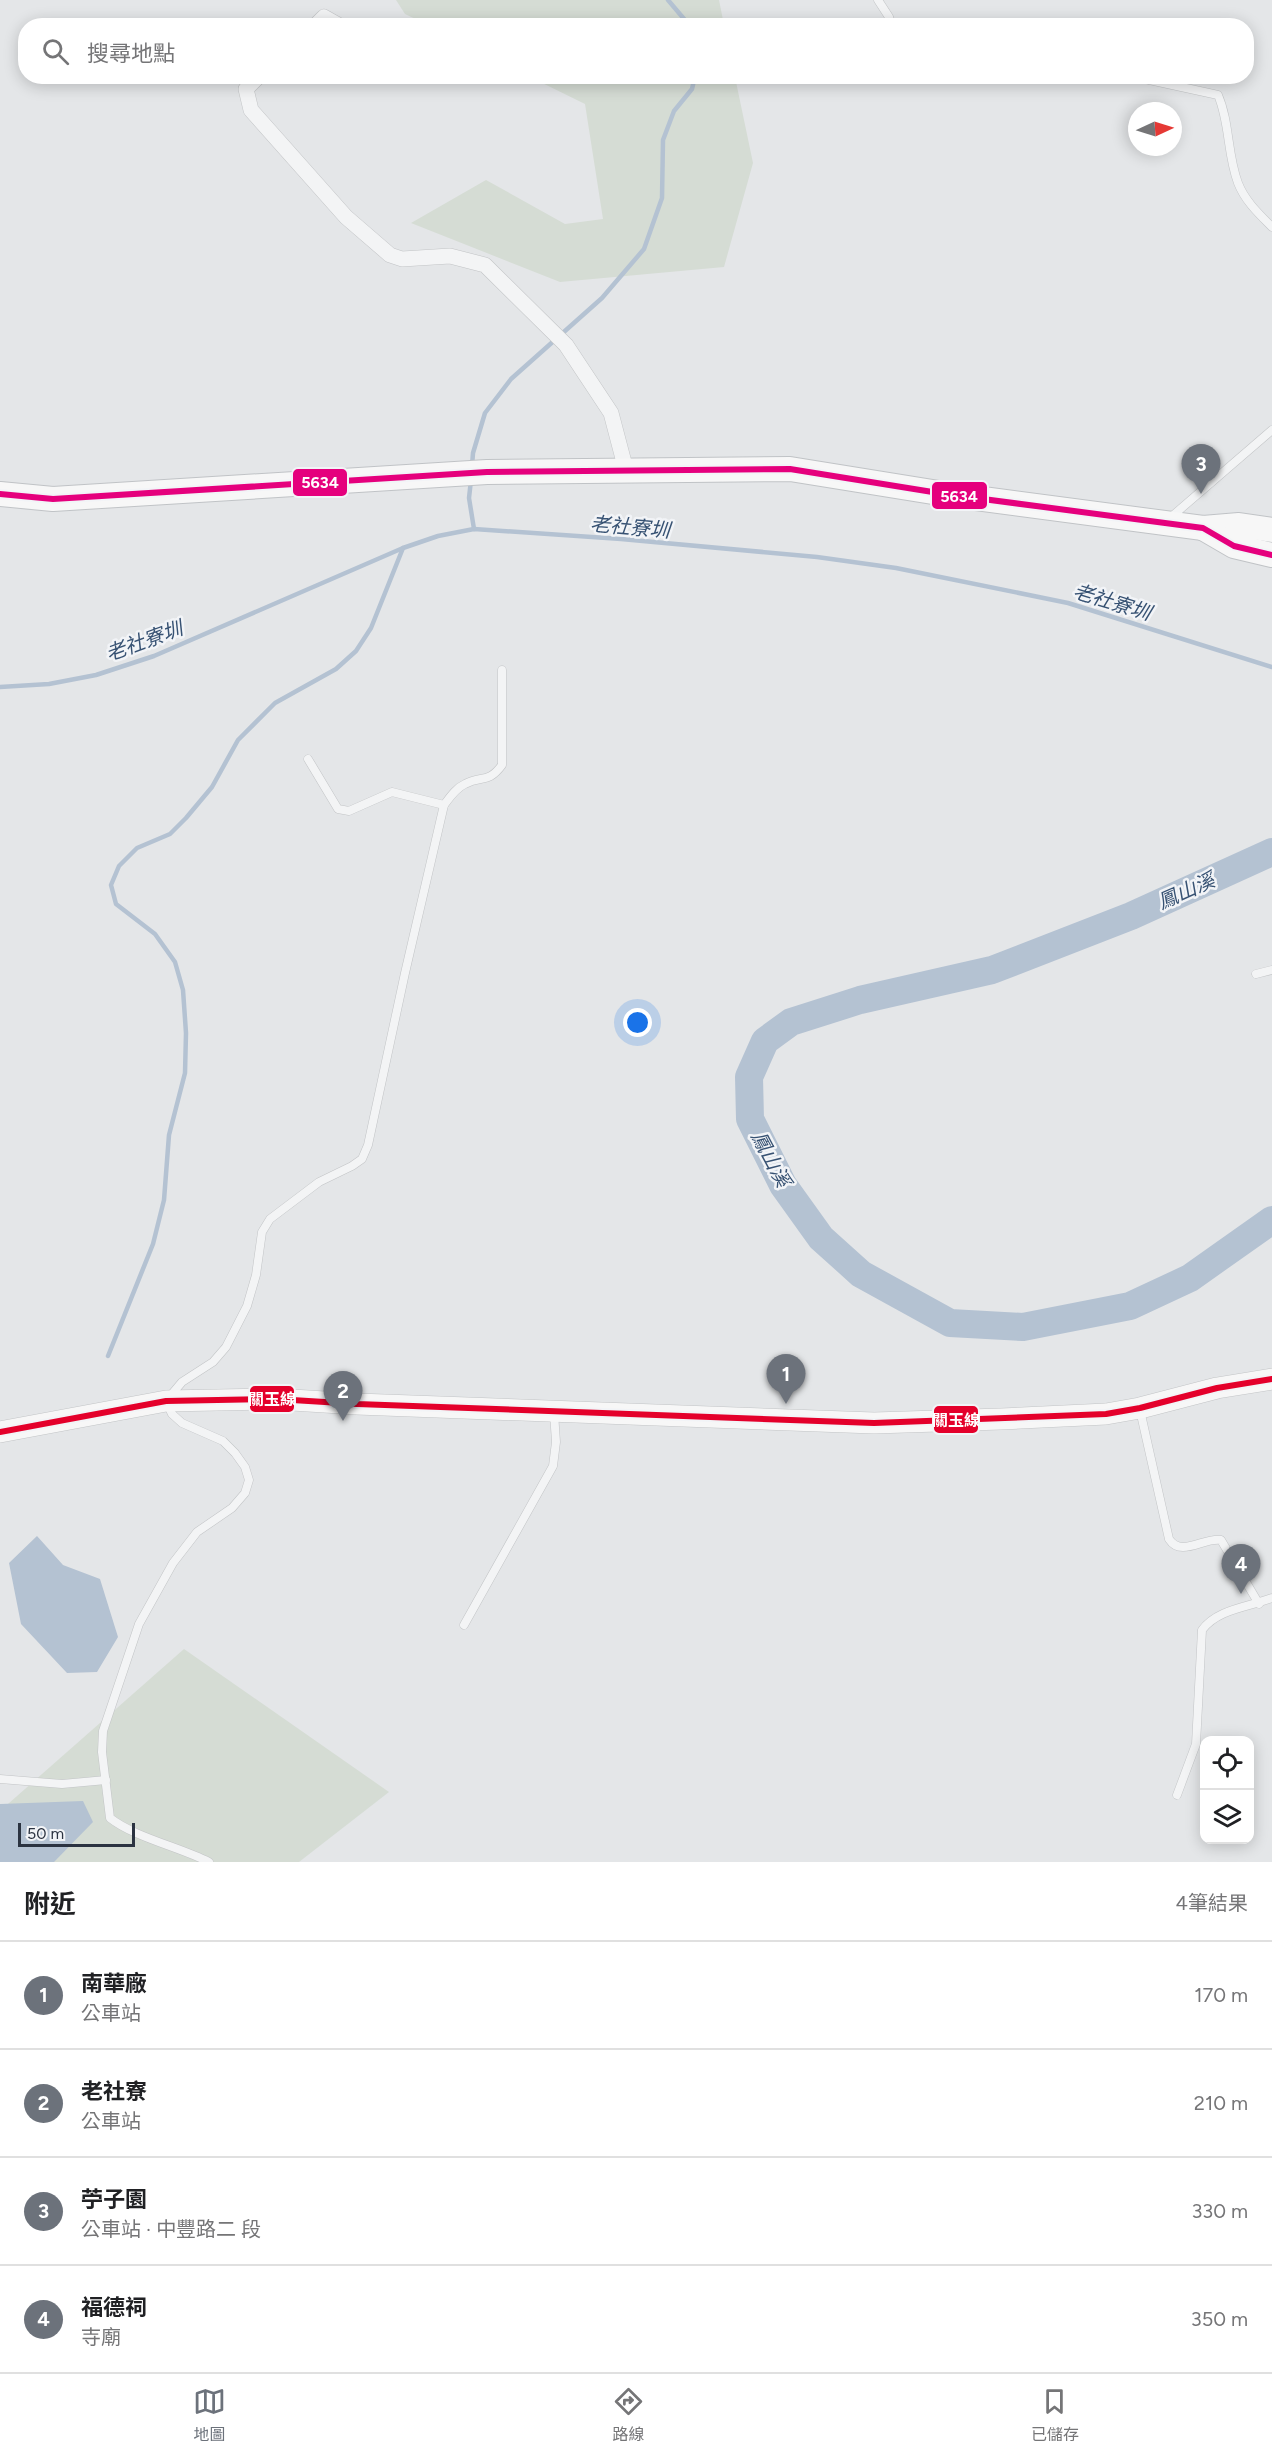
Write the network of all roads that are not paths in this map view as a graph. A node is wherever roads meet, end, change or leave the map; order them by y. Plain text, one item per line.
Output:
1 (878, 0) edge
2 (890, 18) edge
3 (251, 84) edge
4 (1168, 84) edge
5 (1272, 227) edge
6 (1272, 430) edge
7 (626, 470) junction
8 (0, 494) edge
9 (1165, 523) junction
10 (1203, 528) junction
11 (1272, 530) edge
12 (1272, 555) edge
13 (502, 670) dead end
14 (308, 759) dead end
15 (444, 805) junction
16 (1272, 970) edge
17 (1256, 974) dead end
18 (1272, 1379) edge
19 (166, 1401) junction
20 (1140, 1408) junction
21 (554, 1411) junction
22 (2, 1429) edge
23 (1272, 1598) edge
24 (1259, 1604) junction
25 (464, 1625) dead end
26 (0, 1779) edge
27 (106, 1780) junction
28 (1177, 1795) dead end
29 (209, 1862) edge

1 - 2 lane
3 - 7 street
4 - 5 lane
6 - 9 lane
7 - 8 main road
7 - 9 main road
9 - 10 main road
10 - 11 main road
10 - 12 main road
13 - 15 lane
14 - 15 lane
15 - 19 lane
16 - 17 lane
18 - 20 street
19 - 21 street
19 - 22 street
19 - 27 lane
20 - 21 street
20 - 24 lane
21 - 25 lane
23 - 24 lane
24 - 28 lane
26 - 27 lane
27 - 29 lane

